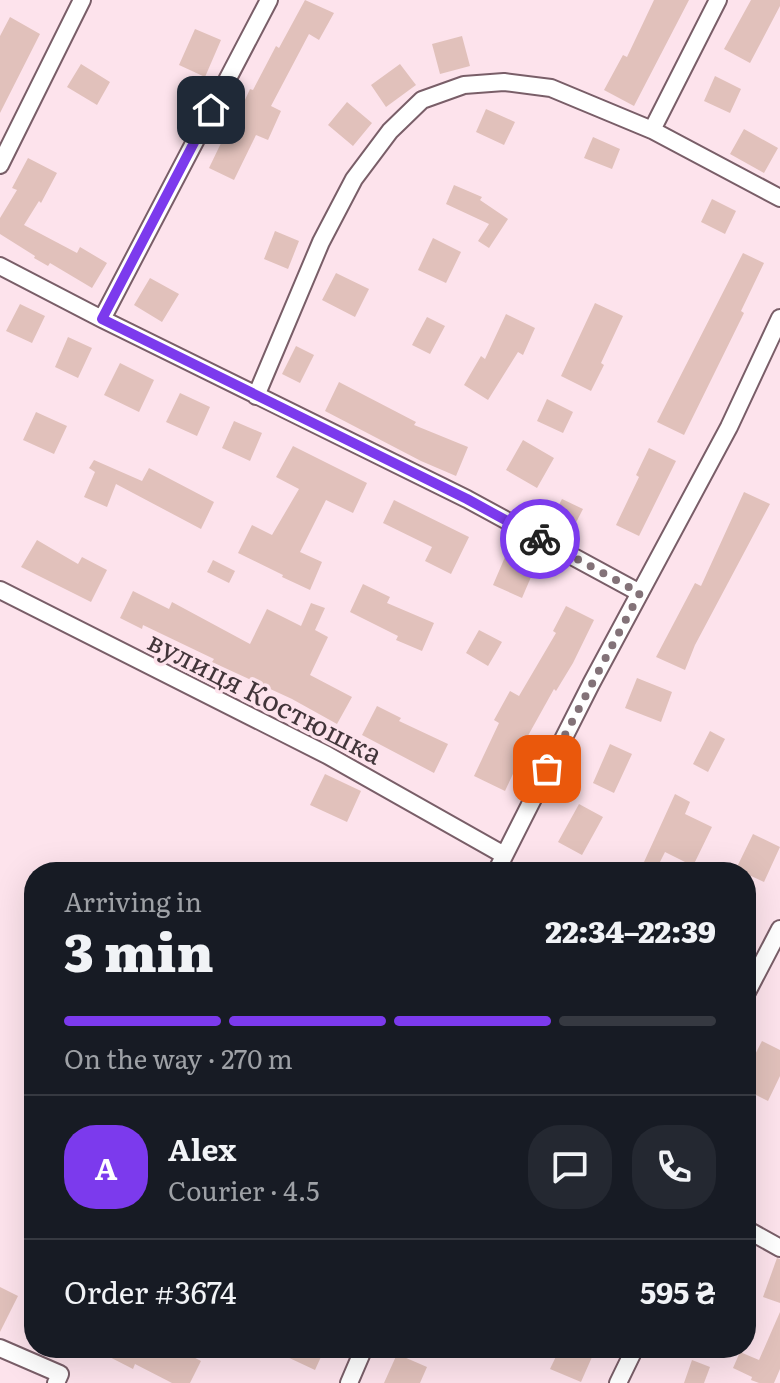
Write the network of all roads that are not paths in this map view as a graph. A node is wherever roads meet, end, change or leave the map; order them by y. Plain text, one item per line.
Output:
1 (82, 0) edge
2 (269, 0) edge
3 (718, 0) edge
4 (652, 130) junction
5 (0, 165) edge
6 (780, 198) edge
7 (0, 266) edge
8 (780, 318) edge
9 (102, 319) junction
10 (256, 396) junction
11 (0, 590) edge
12 (640, 593) junction
13 (504, 855) junction
14 (501, 862) edge
15 (780, 929) edge
16 (756, 975) edge
17 (756, 1235) edge
18 (780, 1248) edge
19 (0, 1348) edge
20 (360, 1358) edge
21 (630, 1358) edge
22 (56, 1383) edge
23 (349, 1383) edge
24 (618, 1383) edge

1 - 5 street
2 - 9 street
3 - 4 street
4 - 6 street
4 - 10 street
7 - 9 street
8 - 12 street
9 - 10 street
10 - 12 street
11 - 13 street, вулиця Костюшка
12 - 13 street
13 - 14 street
15 - 16 street
17 - 18 street
19 - 22 street
20 - 23 street
21 - 24 street

